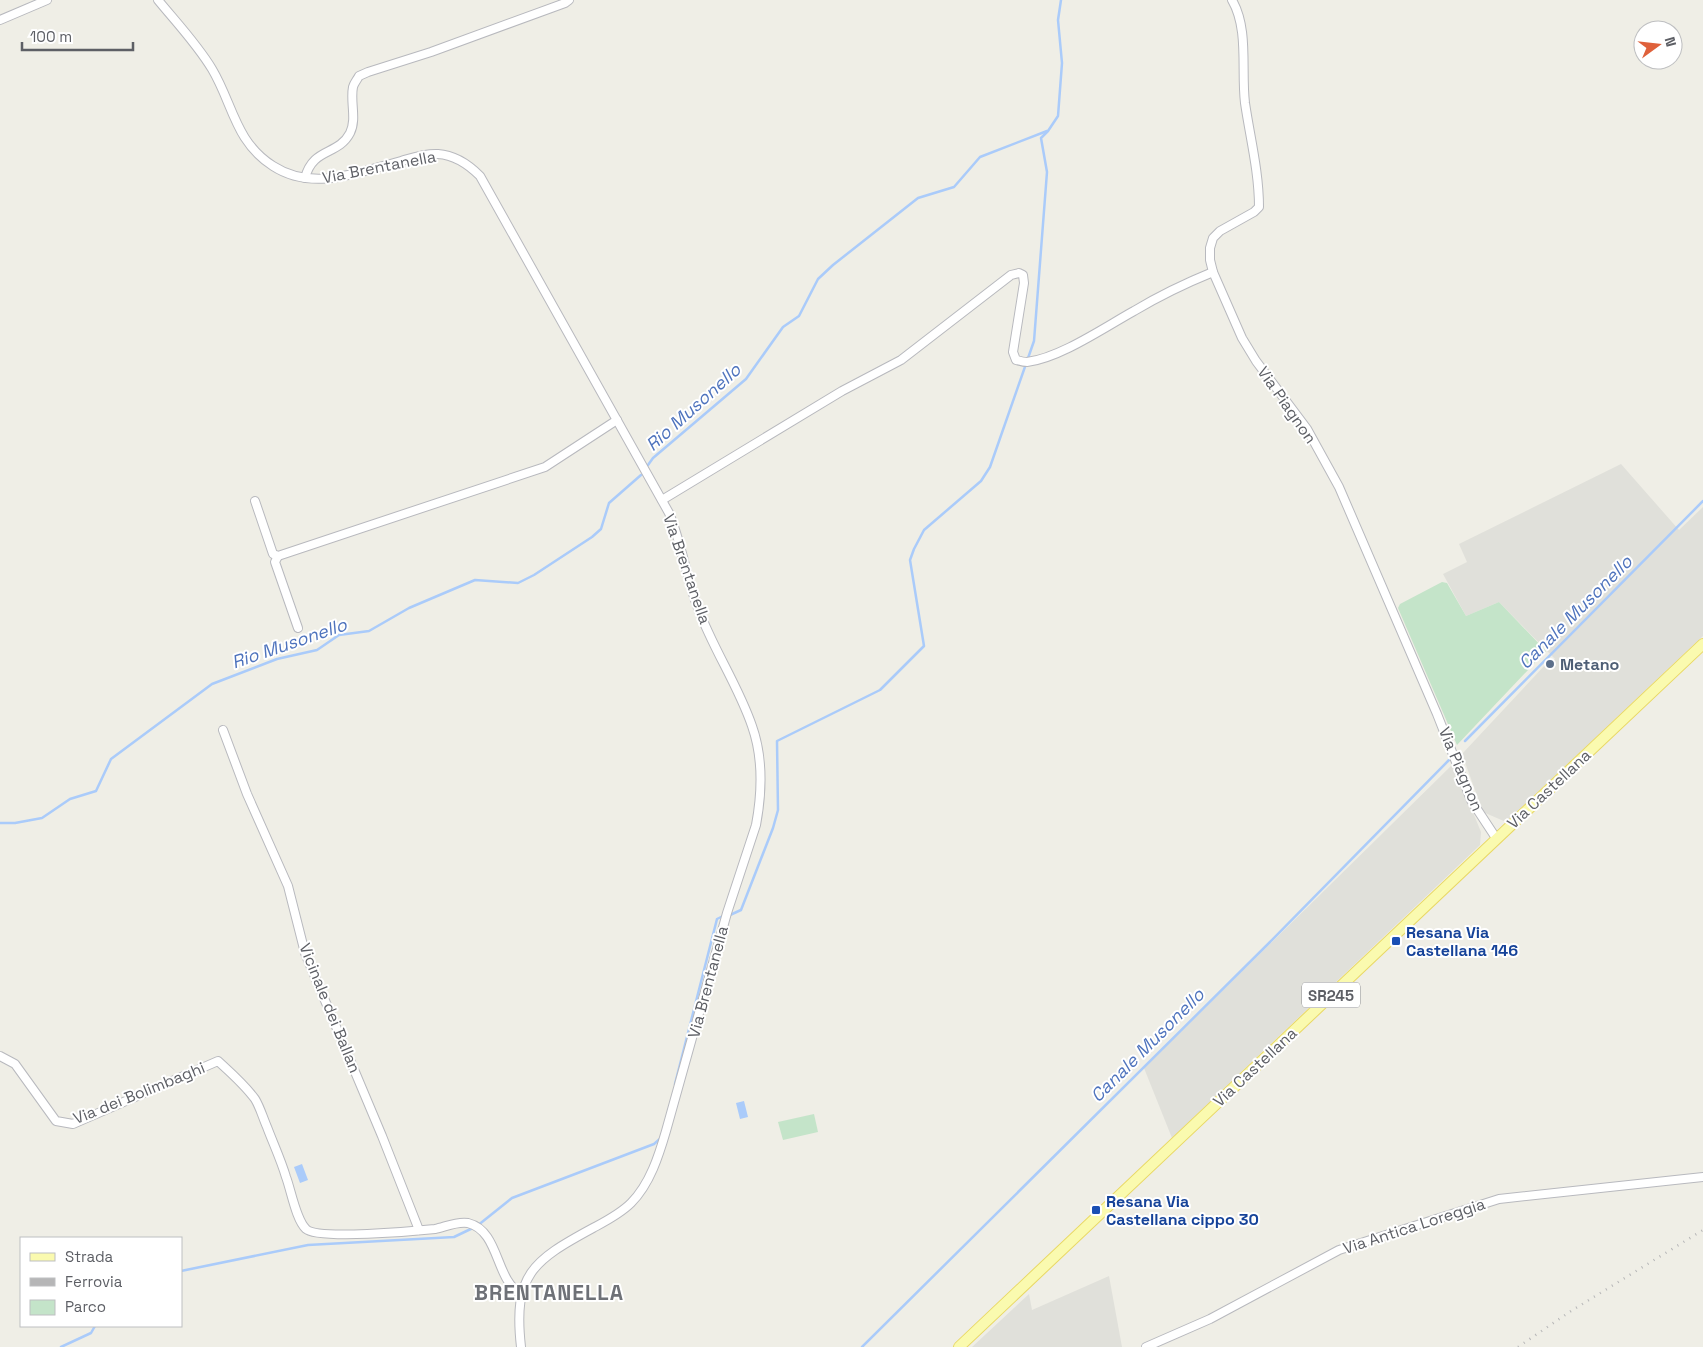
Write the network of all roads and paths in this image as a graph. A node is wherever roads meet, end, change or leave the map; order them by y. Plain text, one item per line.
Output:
1 (47, 0) edge
2 (158, 0) edge
3 (569, 0) edge
4 (1232, 0) edge
5 (0, 20) edge
6 (305, 178) junction
7 (1213, 272) junction
8 (617, 420) junction
9 (662, 500) junction
10 (255, 501) dead end
11 (278, 556) junction
12 (298, 628) dead end
13 (1703, 644) edge
14 (223, 730) dead end
15 (1496, 838) junction
16 (0, 1056) edge
17 (1703, 1177) edge
18 (419, 1230) junction
19 (521, 1294) junction
20 (522, 1347) edge
21 (959, 1347) edge
22 (1146, 1347) edge

1 - 5 street
2 - 6 street, Via Brentanella
3 - 6 street
4 - 7 street, Via Piagnon
6 - 8 street, Via Brentanella
7 - 9 street
7 - 15 street, Via Piagnon
8 - 9 street, Via Brentanella
8 - 11 street
9 - 19 street, Via Brentanella
10 - 11 street
11 - 12 street
13 - 15 main road, Via Castellana / SR245
14 - 18 street, Vicinale dei Ballan
15 - 21 main road, Via Castellana / SR245
16 - 18 street, Via dei Bolimbaghi
17 - 22 street, Via Antica Loreggia
18 - 19 street
19 - 20 street, Via Brentanella

